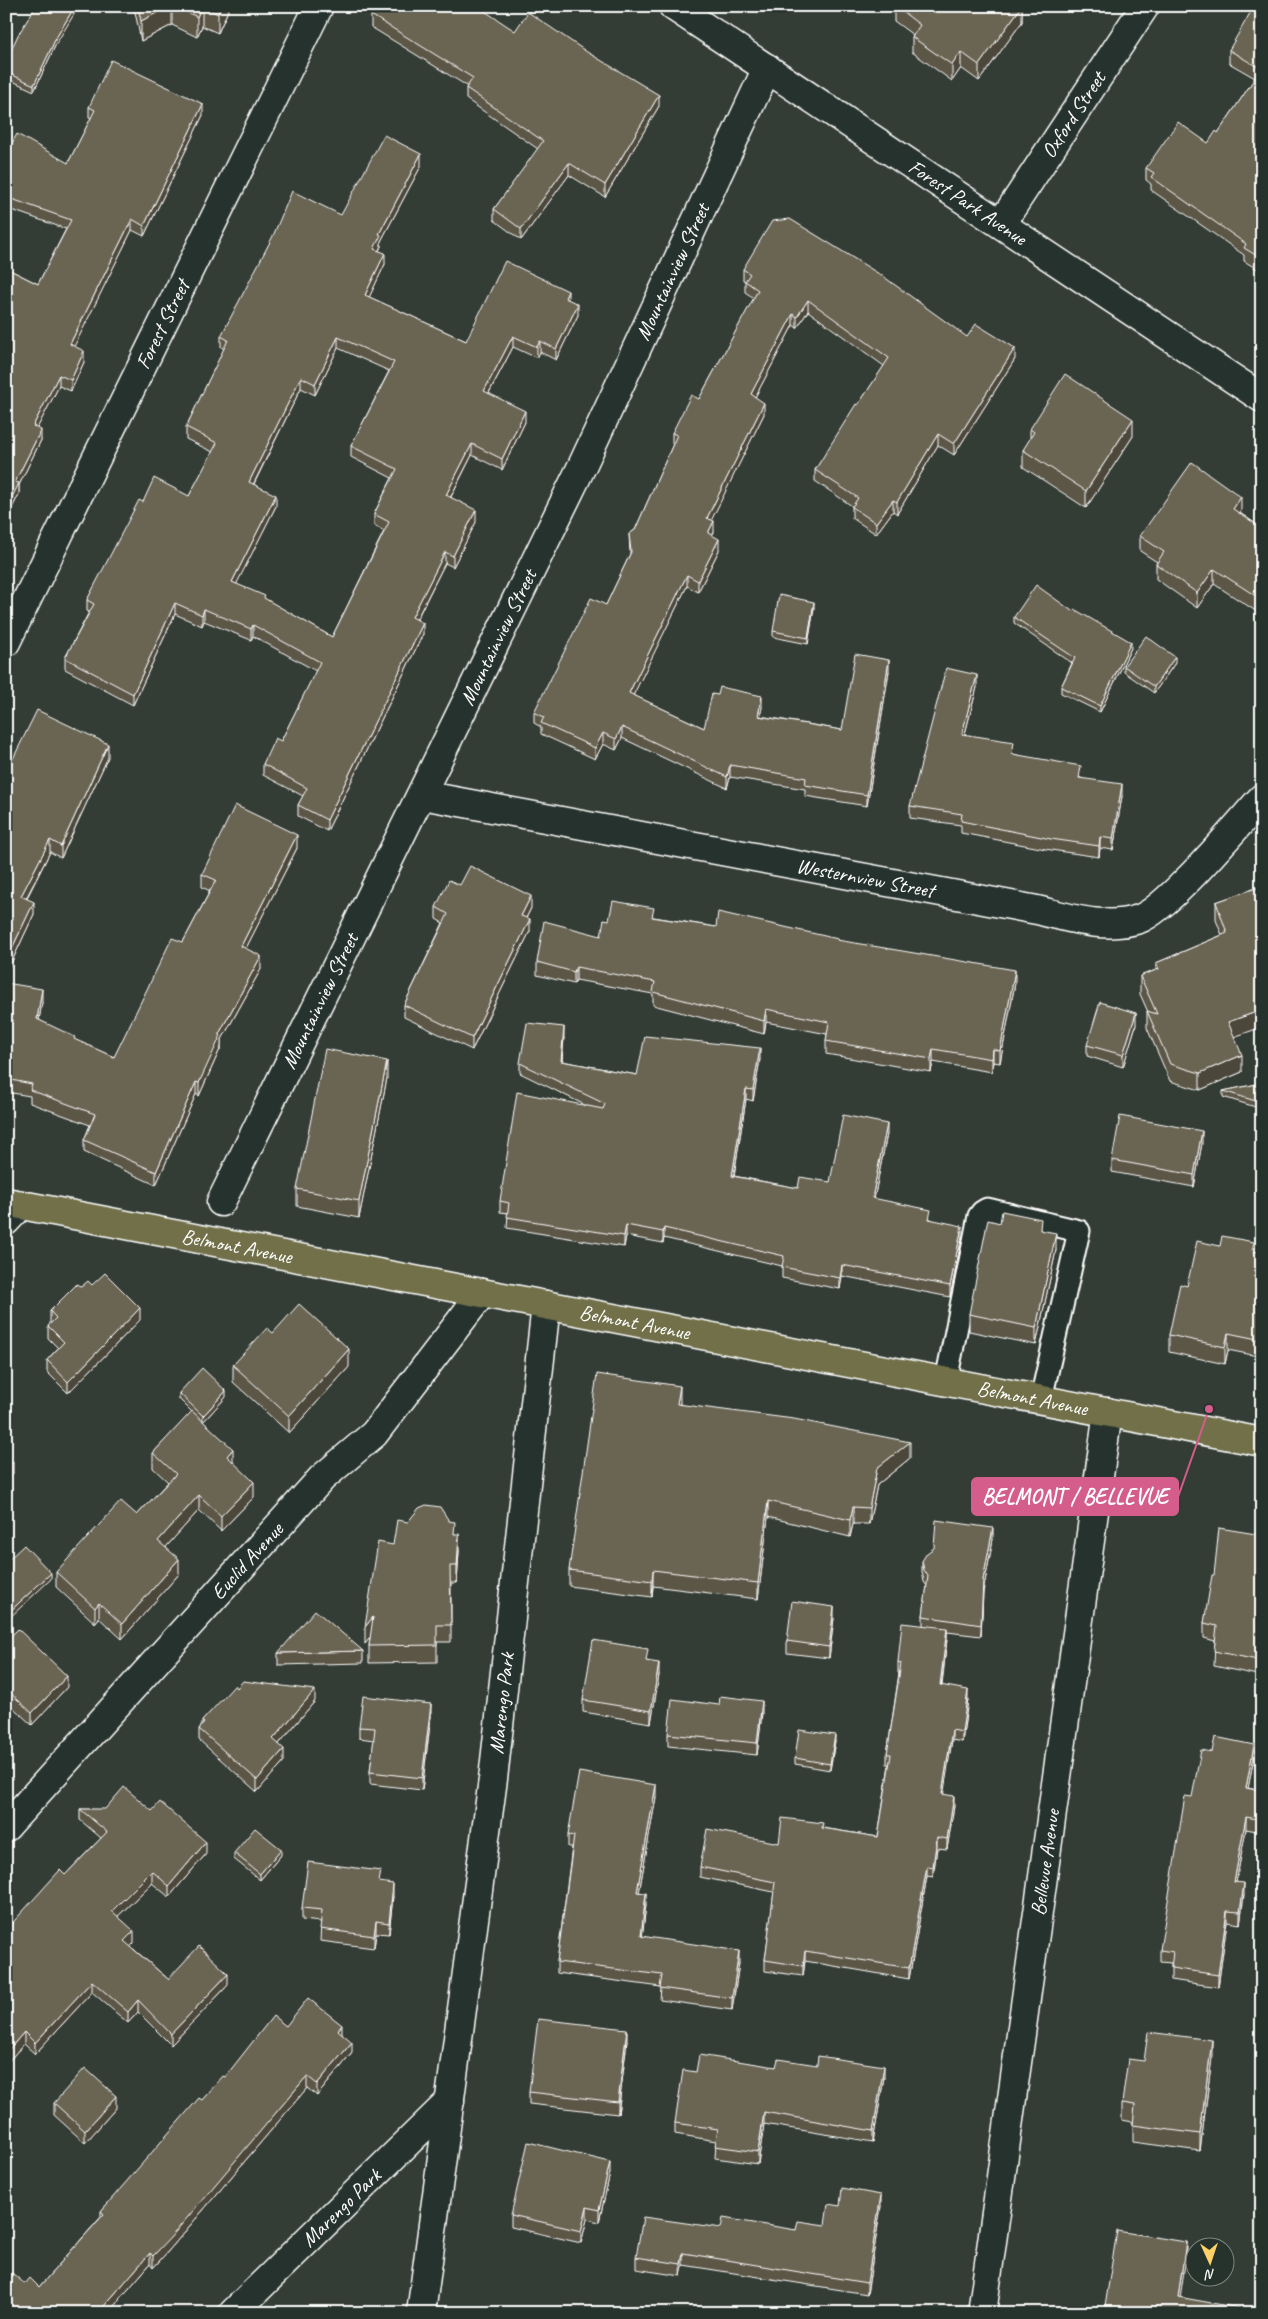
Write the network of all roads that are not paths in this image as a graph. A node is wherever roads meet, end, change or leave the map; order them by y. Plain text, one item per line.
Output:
1 (319, 6) edge
2 (673, 6) edge
3 (1146, 6) edge
4 (767, 68) junction
5 (1001, 224) junction
6 (1262, 398) edge
7 (6, 642) edge
8 (422, 795) junction
9 (1262, 798) edge
10 (221, 1202) dead end
11 (11, 1210) edge
12 (482, 1293) junction
13 (546, 1305) junction
14 (946, 1381) junction
15 (1041, 1399) junction
16 (1108, 1412) junction
17 (1262, 1442) edge
18 (6, 1827) edge
19 (450, 2102) junction
20 (233, 2313) edge
21 (421, 2313) edge
22 (982, 2313) edge

1 - 7 street, Forest Street
2 - 4 street, Forest Park Avenue
3 - 5 street, Oxford Street
4 - 5 street, Forest Park Avenue
4 - 8 street, Mountainview Street
5 - 6 street, Forest Park Avenue
8 - 9 street, Westernview Street
8 - 10 street, Mountainview Street
11 - 12 main road, Belmont Avenue
12 - 13 main road, Belmont Avenue
12 - 18 street, Euclid Avenue
13 - 14 main road, Belmont Avenue
13 - 19 street, Marengo Park
14 - 15 main road, Belmont Avenue
14 - 15 lane
15 - 16 main road, Belmont Avenue
16 - 17 main road, Belmont Avenue
16 - 22 street, Bellevue Avenue
19 - 20 street, Marengo Park
19 - 21 street, Marengo Park

